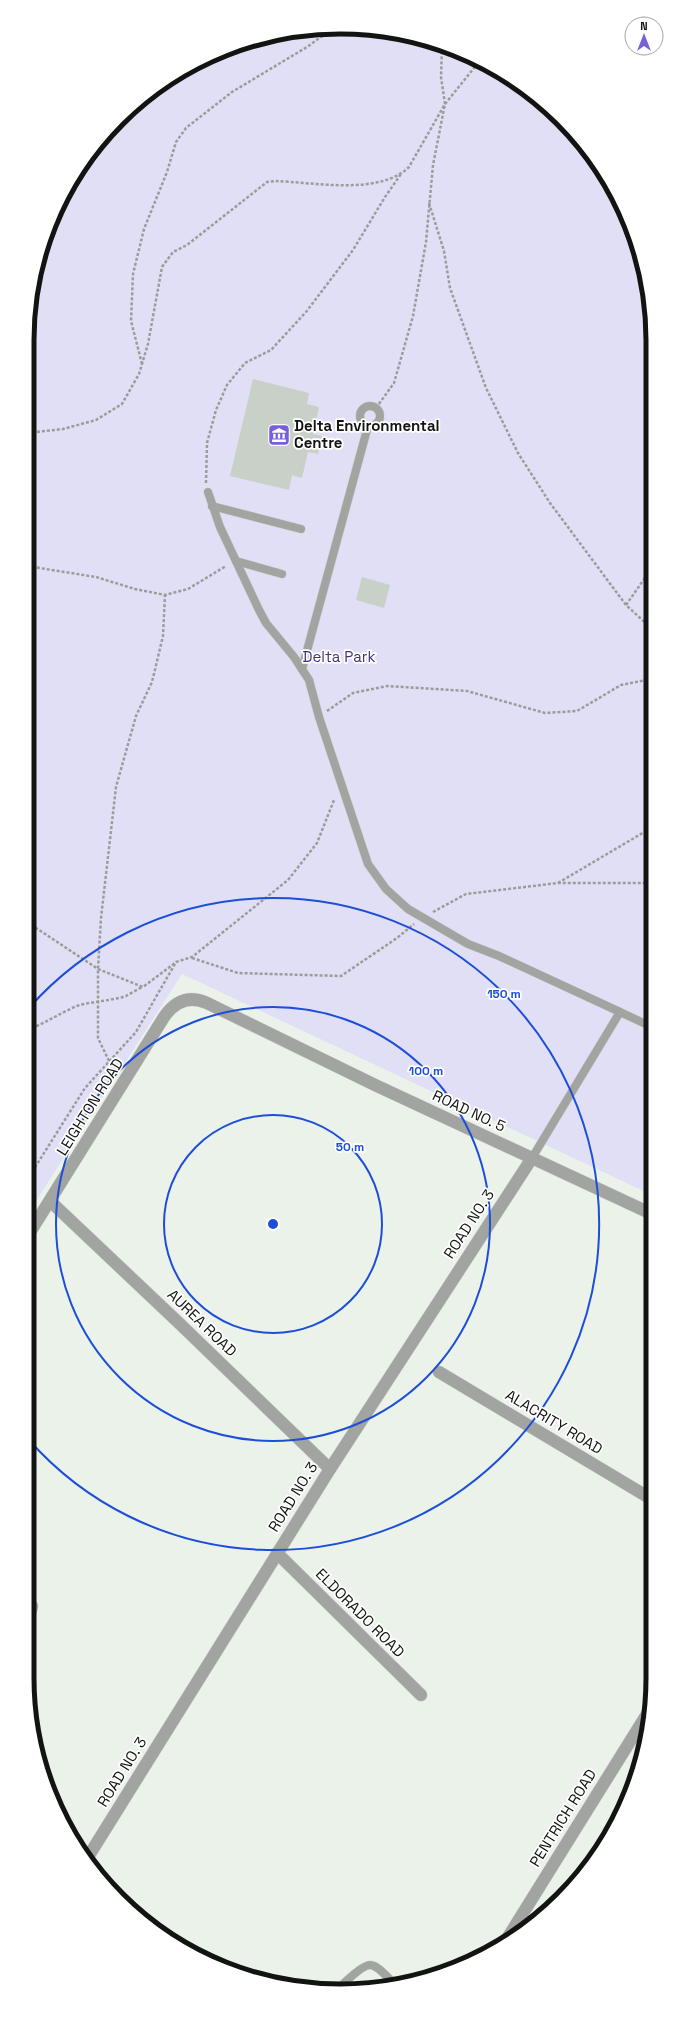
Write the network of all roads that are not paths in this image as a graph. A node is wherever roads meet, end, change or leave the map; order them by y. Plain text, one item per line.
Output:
1 (368, 426) junction
2 (208, 492) road end
3 (212, 506) junction
4 (301, 529) dead end
5 (236, 561) junction
6 (282, 574) dead end
7 (302, 669) junction
8 (185, 1000) joint
9 (620, 1012) junction
10 (646, 1024) edge
11 (532, 1158) junction
12 (50, 1201) junction
13 (646, 1211) edge
14 (34, 1226) edge
15 (439, 1372) dead end
16 (330, 1469) junction
17 (646, 1496) edge
18 (277, 1553) junction
19 (421, 1695) dead end
20 (642, 1722) edge
21 (90, 1854) edge
22 (514, 1929) edge
23 (389, 1980) edge
24 (344, 1984) edge

1 - 1 lane
1 - 7 lane
2 - 3 lane
3 - 4 lane
3 - 5 lane
5 - 6 lane
5 - 7 lane
7 - 9 lane
8 - 11 street, ROAD NO. 5
8 - 12 street, LEIGHTON ROAD
9 - 10 lane
9 - 11 lane
11 - 13 street, ROAD NO. 5
11 - 16 street, ROAD NO. 3
12 - 14 street, LEIGHTON ROAD
12 - 16 street, AUREA ROAD
15 - 17 street, ALACRITY ROAD
16 - 18 street, ROAD NO. 3
18 - 19 street, ELDORADO ROAD
18 - 21 street, ROAD NO. 3
20 - 22 street, PENTRICH ROAD
23 - 24 lane

